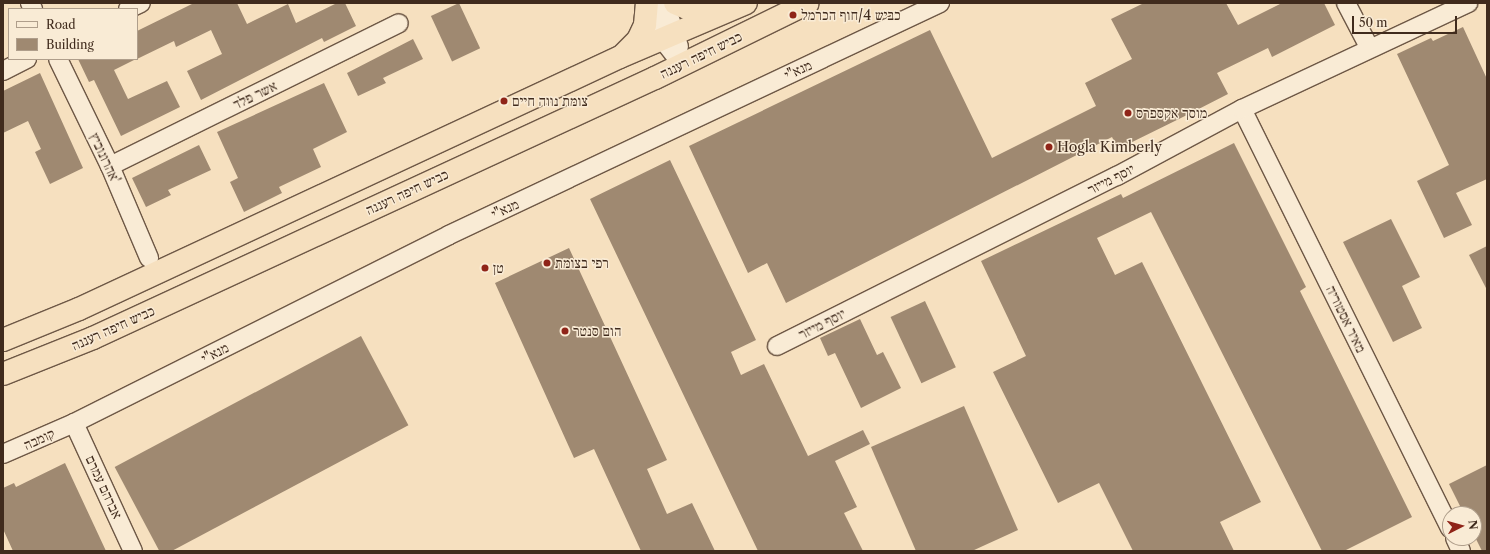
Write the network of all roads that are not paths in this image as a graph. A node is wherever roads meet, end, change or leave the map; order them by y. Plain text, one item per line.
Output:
1 (141, 3) edge
2 (648, 3) edge
3 (665, 3) edge
4 (675, 3) edge
5 (746, 3) edge
6 (808, 3) edge
7 (940, 3) edge
8 (1346, 3) edge
9 (1468, 3) edge
10 (130, 8) edge
11 (399, 23) dead end
12 (669, 36) junction
13 (1369, 47) junction
14 (620, 58) junction
15 (25, 60) edge
16 (58, 60) edge
17 (682, 65) junction
18 (3, 71) edge
19 (1242, 109) junction
20 (110, 166) junction
21 (149, 258) dead end
22 (3, 340) edge
23 (777, 346) dead end
24 (3, 374) edge
25 (74, 423) junction
26 (3, 454) edge
27 (1442, 512) edge
28 (133, 551) edge

1 - 10 street
2 - 12 street
2 - 14 highway
3 - 12 street
4 - 5 highway
5 - 12 highway, כביש חיפה רעננה
6 - 17 highway, כביש חיפה רעננה
7 - 25 street, מנא"י
8 - 13 street
9 - 13 street, יוסף מייזר
11 - 20 street, אשר פלד
12 - 14 highway, כביש חיפה רעננה
12 - 17 street
13 - 19 street, יוסף מייזר
14 - 22 highway, כביש חיפה רעננה
15 - 18 street
16 - 20 street, אהרונוביץ'
17 - 24 highway, כביש חיפה רעננה
19 - 23 street, יוסף מייזר
19 - 27 street, מאיר אסטוריה
20 - 21 street, אהרונוביץ'
25 - 26 street, קומבה
25 - 28 street, אברהם עמרם

